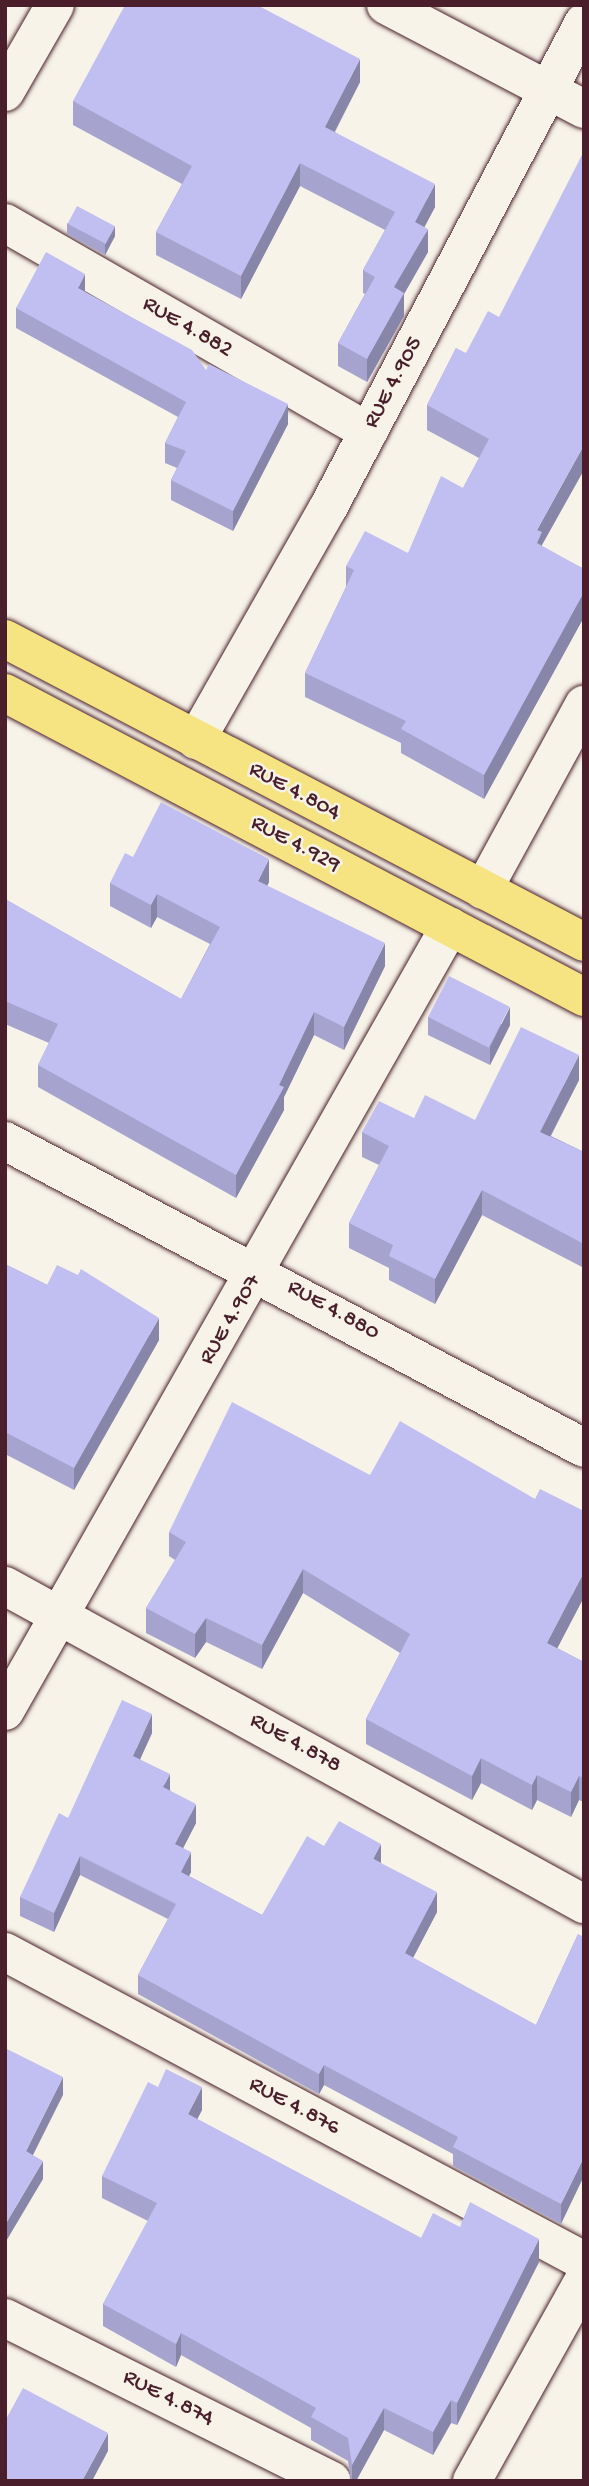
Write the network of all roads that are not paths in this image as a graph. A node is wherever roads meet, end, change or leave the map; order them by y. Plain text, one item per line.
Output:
1 (55, 5) edge
2 (386, 5) edge
3 (584, 22) edge
4 (548, 90) junction
5 (5, 92) edge
6 (584, 109) edge
7 (5, 223) edge
8 (368, 432) junction
9 (5, 639) edge
10 (5, 693) edge
11 (584, 705) edge
12 (195, 740) junction
13 (483, 890) junction
14 (450, 926) junction
15 (584, 943) edge
16 (584, 997) edge
17 (5, 1141) edge
18 (260, 1271) junction
19 (584, 1448) edge
20 (5, 1586) edge
21 (59, 1613) junction
22 (5, 1711) edge
23 (584, 1904) edge
24 (5, 1952) edge
25 (584, 2261) edge
26 (584, 2280) edge
27 (5, 2318) edge
28 (332, 2481) edge
29 (472, 2481) edge

1 - 5 street
2 - 4 street
3 - 4 street, RUE 4.905
4 - 6 street
4 - 8 street, RUE 4.905
7 - 8 street, RUE 4.882
8 - 12 street, RUE 4.905
9 - 12 main road, RUE 4.804
10 - 14 main road, RUE 4.929
11 - 13 street
12 - 13 main road, RUE 4.804
13 - 15 main road, RUE 4.804
14 - 16 main road, RUE 4.929
14 - 18 street, RUE 4.907
17 - 18 street, RUE 4.880
18 - 19 street, RUE 4.880
18 - 21 street, RUE 4.907
20 - 21 street, RUE 4.878
21 - 22 street, RUE 4.907
21 - 23 street, RUE 4.878
24 - 25 street, RUE 4.876
26 - 29 street
27 - 28 street, RUE 4.874

